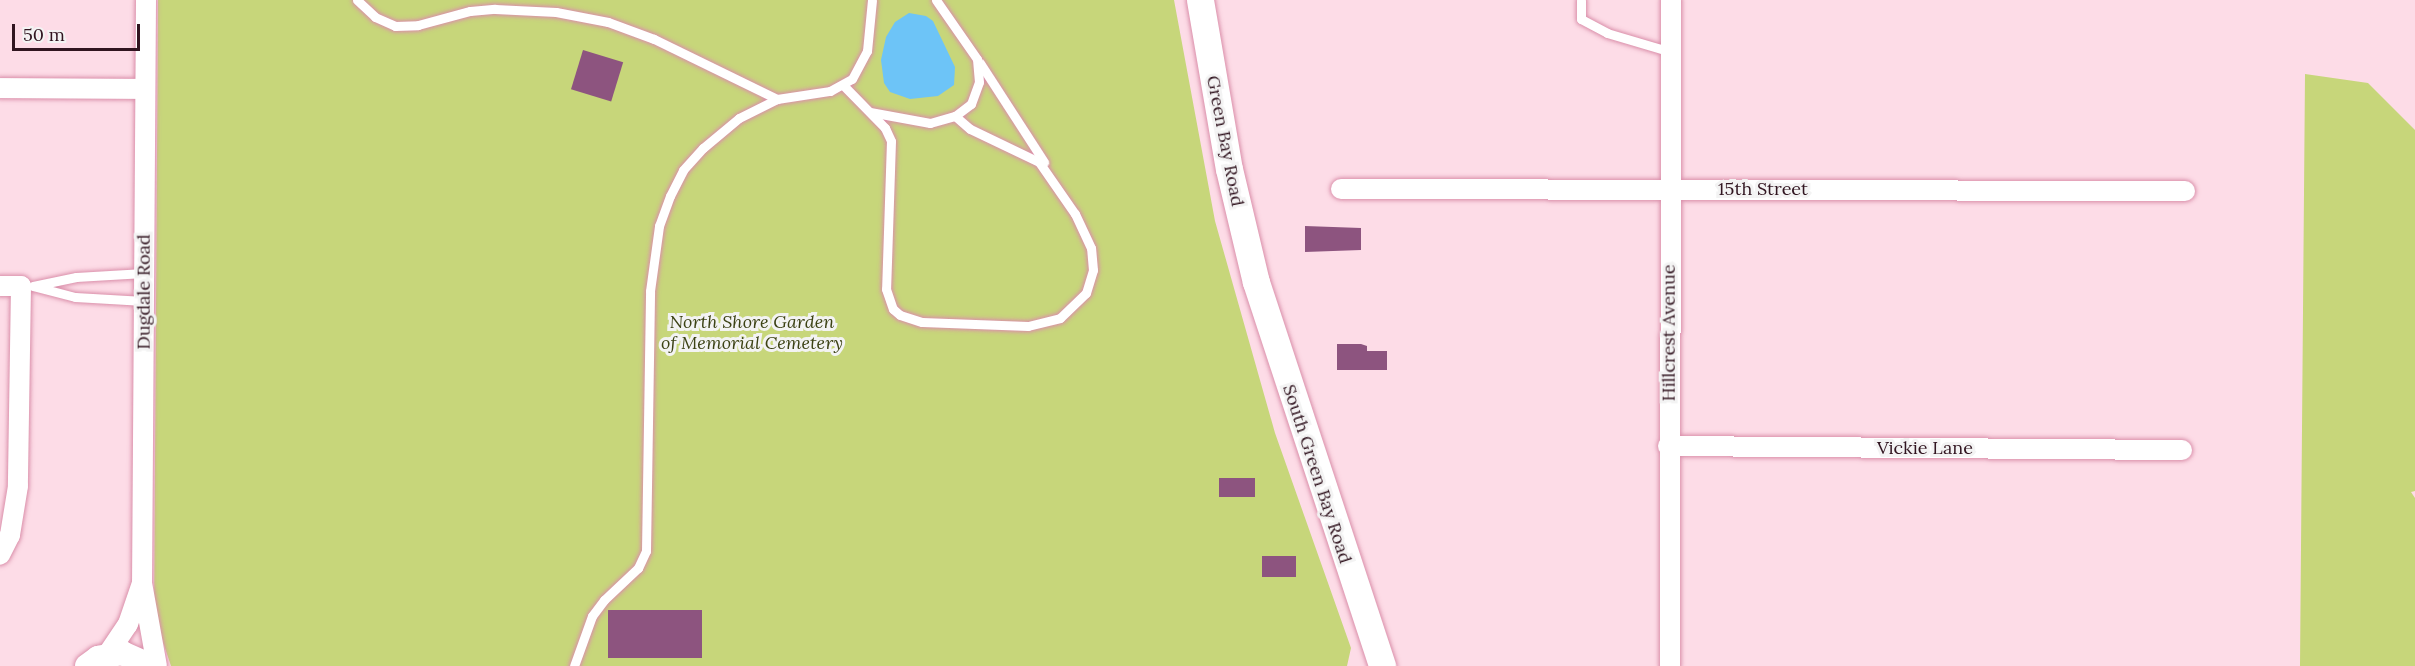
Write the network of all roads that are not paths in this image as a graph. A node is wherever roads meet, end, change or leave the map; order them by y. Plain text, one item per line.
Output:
1 (146, 0) edge
2 (357, 0) edge
3 (872, 0) edge
4 (936, 0) edge
5 (1200, 0) edge
6 (1581, 0) edge
7 (1671, 0) edge
8 (1671, 52) junction
9 (977, 59) junction
10 (844, 86) junction
11 (0, 88) edge
12 (145, 89) junction
13 (777, 99) junction
14 (870, 112) junction
15 (955, 116) junction
16 (1051, 173) junction
17 (1670, 188) junction
18 (1341, 189) dead end
19 (2185, 191) dead end
20 (144, 273) junction
21 (1256, 282) joint
22 (0, 286) edge
23 (27, 286) junction
24 (144, 302) junction
25 (1668, 446) junction
26 (2182, 450) dead end
27 (0, 555) edge
28 (142, 583) junction
29 (97, 660) edge
30 (151, 666) edge
31 (157, 666) edge
32 (574, 666) edge
33 (1382, 666) edge
34 (1670, 666) edge

1 - 12 street, Dugdale Road
2 - 13 lane
3 - 10 lane
4 - 9 lane
5 - 21 main road, Green Bay Road
6 - 8 lane
7 - 8 street, Hillcrest Avenue
8 - 17 street, Hillcrest Avenue
9 - 15 lane
9 - 16 lane
10 - 13 lane
10 - 14 lane
11 - 12 street
12 - 20 street, Dugdale Road
13 - 32 lane
14 - 15 lane
14 - 16 lane
15 - 16 lane
17 - 18 street, 15th Street
17 - 19 street, 15th Street
17 - 25 street, Hillcrest Avenue
20 - 23 lane
20 - 24 street, Dugdale Road
21 - 33 main road, South Green Bay Road
22 - 23 street
23 - 24 lane
23 - 27 street
24 - 28 street, Dugdale Road
25 - 26 street, Vickie Lane
25 - 34 street, Hillcrest Avenue
28 - 29 street
28 - 31 street
29 - 30 street

